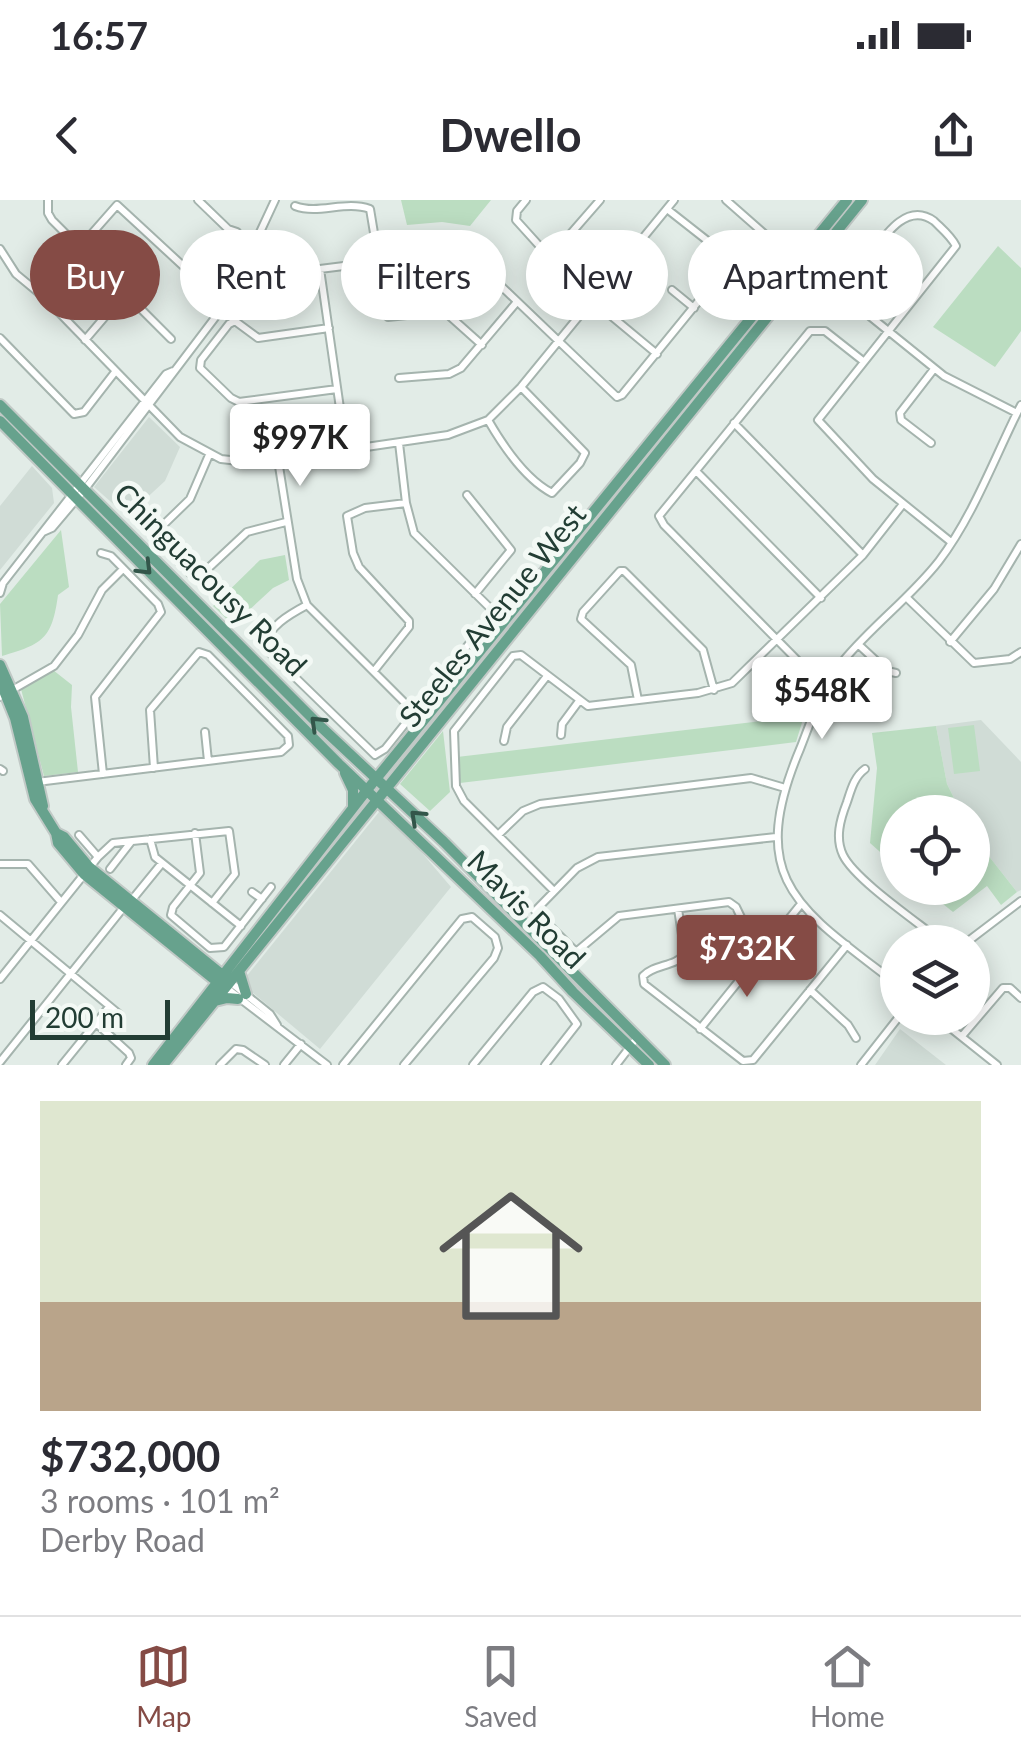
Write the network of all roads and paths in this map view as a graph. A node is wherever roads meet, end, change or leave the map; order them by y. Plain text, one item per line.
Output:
1 (48, 200) edge
2 (198, 200) edge
3 (274, 200) edge
4 (526, 200) edge
5 (600, 200) edge
6 (674, 200) edge
7 (726, 200) edge
8 (847, 200) edge
9 (862, 200) edge
10 (295, 206) dead end
11 (667, 209) junction
12 (63, 230) edge
13 (94, 230) edge
14 (144, 230) edge
15 (231, 230) edge
16 (260, 230) edge
17 (374, 230) edge
18 (650, 230) edge
19 (694, 230) edge
20 (764, 230) edge
21 (825, 230) edge
22 (832, 230) edge
23 (890, 230) edge
24 (160, 245) edge
25 (0, 249) edge
26 (180, 263) edge
27 (321, 276) edge
28 (923, 289) edge
29 (672, 290) dead end
30 (506, 292) edge
31 (516, 302) junction
32 (688, 303) edge
33 (688, 315) edge
34 (102, 320) edge
35 (153, 320) edge
36 (212, 320) edge
37 (454, 320) edge
38 (575, 320) edge
39 (616, 320) edge
40 (753, 320) edge
41 (755, 320) edge
42 (874, 320) edge
43 (897, 320) edge
44 (329, 328) junction
45 (888, 331) junction
46 (0, 338) edge
47 (172, 339) dead end
48 (85, 340) junction
49 (557, 342) junction
50 (482, 344) junction
51 (657, 354) junction
52 (863, 361) junction
53 (934, 370) junction
54 (116, 372) junction
55 (399, 378) dead end
56 (521, 388) junction
57 (337, 389) junction
58 (148, 404) junction
59 (0, 406) edge
60 (1020, 411) edge
61 (488, 420) junction
62 (0, 421) edge
63 (734, 424) junction
64 (399, 443) junction
65 (931, 443) dead end
66 (346, 450) junction
67 (209, 455) junction
68 (278, 460) junction
69 (696, 471) junction
70 (78, 491) junction
71 (467, 495) dead end
72 (406, 502) junction
73 (903, 504) junction
74 (286, 522) junction
75 (951, 542) junction
76 (1021, 544) edge
77 (100, 553) dead end
78 (863, 556) junction
79 (123, 569) junction
80 (1, 583) edge
81 (0, 593) edge
82 (475, 594) junction
83 (906, 597) junction
84 (821, 598) junction
85 (308, 605) junction
86 (777, 641) junction
87 (950, 642) junction
88 (859, 645) junction
89 (1021, 652) edge
90 (0, 665) edge
91 (374, 671) junction
92 (896, 674) dead end
93 (547, 676) junction
94 (0, 681) edge
95 (829, 683) junction
96 (714, 690) junction
97 (6, 693) edge
98 (638, 700) junction
99 (578, 701) junction
100 (415, 713) junction
101 (205, 732) dead end
102 (561, 735) dead end
103 (504, 741) dead end
104 (208, 761) junction
105 (339, 764) junction
106 (154, 768) junction
107 (865, 769) dead end
108 (103, 774) junction
109 (376, 779) junction
110 (35, 782) junction
111 (386, 788) junction
112 (785, 788) junction
113 (367, 790) junction
114 (377, 799) junction
115 (353, 808) junction
116 (400, 820) junction
117 (353, 829) junction
118 (195, 833) junction
119 (79, 834) dead end
120 (498, 835) junction
121 (776, 837) junction
122 (150, 839) junction
123 (132, 841) junction
124 (98, 857) junction
125 (162, 863) junction
126 (0, 864) edge
127 (110, 869) dead end
128 (87, 871) junction
129 (190, 886) junction
130 (272, 887) dead end
131 (554, 891) junction
132 (252, 892) dead end
133 (262, 899) junction
134 (61, 902) junction
135 (212, 903) junction
136 (128, 904) junction
137 (801, 904) junction
138 (1020, 904) edge
139 (678, 909) junction
140 (0, 915) edge
141 (921, 925) edge
142 (241, 926) junction
143 (990, 926) edge
144 (32, 940) junction
145 (847, 945) junction
146 (766, 948) junction
147 (544, 952) junction
148 (238, 964) junction
149 (205, 966) junction
150 (880, 971) edge
151 (70, 975) junction
152 (0, 979) edge
153 (224, 982) junction
154 (810, 990) junction
155 (242, 996) junction
156 (1021, 998) edge
157 (210, 1000) junction
158 (108, 1007) junction
159 (119, 1014) dead end
160 (96, 1022) junction
161 (700, 1029) junction
162 (885, 1035) edge
163 (962, 1036) joint
164 (856, 1038) dead end
165 (301, 1044) junction
166 (633, 1044) junction
167 (0, 1062) edge
168 (62, 1065) edge
169 (126, 1065) edge
170 (152, 1065) edge
171 (163, 1065) edge
172 (220, 1065) edge
173 (265, 1065) edge
174 (284, 1065) edge
175 (326, 1065) edge
176 (343, 1065) edge
177 (404, 1065) edge
178 (473, 1065) edge
179 (545, 1065) edge
180 (616, 1065) edge
181 (649, 1065) edge
182 (665, 1065) edge
183 (861, 1065) edge
184 (997, 1065) edge

1 - 12 street
2 - 15 street
3 - 16 street
4 - 5 street
6 - 11 street
7 - 20 street
8 - 21 main road, Steeles Avenue West
9 - 22 main road, Steeles Avenue West
10 - 17 street
11 - 18 street
11 - 19 street
13 - 14 street
23 - 28 street
24 - 26 street
25 - 48 street
27 - 44 street
29 - 32 street
30 - 31 street
31 - 49 street
31 - 50 street
33 - 51 street
34 - 48 street
35 - 47 street
36 - 58 street
37 - 50 street
38 - 49 street
39 - 51 street
40 - 109 main road, Steeles Avenue West
41 - 111 main road, Steeles Avenue West
42 - 45 street
43 - 45 street
44 - 57 street
44 - 57 street
45 - 52 street
45 - 53 street
46 - 54 street
48 - 54 street
49 - 51 street
49 - 56 street
50 - 55 street
52 - 63 street
52 - 73 street
53 - 60 street
53 - 65 street
54 - 58 street
56 - 61 street
56 - 61 street
57 - 66 street
58 - 67 street
58 - 70 street
59 - 70 main road, Chinguacousy Road
60 - 75 street
61 - 64 street
62 - 70 main road, Chinguacousy Road
63 - 69 street
63 - 78 street
64 - 66 street
64 - 72 street
66 - 68 street
67 - 68 street
67 - 74 street
68 - 74 street
69 - 84 street
69 - 86 street
70 - 80 street
70 -> 105 main road, Chinguacousy Road
109 -> 70 main road, Chinguacousy Road
71 - 82 street
72 - 82 street
72 - 91 street
73 - 75 street
73 - 78 street
74 - 85 street
75 - 83 street
76 - 87 street
77 - 79 street
78 - 84 street
79 - 97 street
79 - 108 street
80 - 81 street
82 - 100 street
83 - 87 street
83 - 88 street
84 - 86 street
85 - 91 street
85 - 100 street
86 - 95 street
86 - 96 street
87 - 89 street
88 - 92 street
88 - 95 street
90 - 97 main road
91 - 100 street
93 - 99 street
93 - 103 street
93 - 120 street
94 - 97 main road
95 - 112 street
96 - 98 street
96 - 98 street
97 - 110 main road
98 - 99 street
99 - 102 street
101 - 104 street
104 - 106 street
104 - 106 street
105 - 113 main road, Chinguacousy Road
105 - 115 main road
106 - 108 street
107 - 141 street
108 - 110 street
109 - 111 main road, Chinguacousy Road
109 - 113 main road, Steeles Avenue West
110 - 128 main road
111 - 114 main road, Steeles Avenue West
147 -> 111 main road, Mavis Road
112 - 120 street
112 - 121 street
113 - 114 main road, Mavis Road
113 - 115 main road, Steeles Avenue West
114 - 116 main road, Mavis Road
114 - 117 main road, Steeles Avenue West
115 - 148 main road, Steeles Avenue West
116 - 117 main road
116 - 147 main road, Mavis Road
117 - 148 main road, Steeles Avenue West
118 - 122 street
118 - 129 street
118 - 135 street
119 - 124 street
120 - 131 street
121 - 131 street
121 - 137 street
122 - 123 street
122 - 125 street
123 - 124 street
123 - 127 street
124 - 128 street
125 - 129 street
125 - 136 street
126 - 134 street
128 - 134 street
128 - 136 main road
129 - 135 street
129 - 142 street
130 - 133 street
131 - 139 street
132 - 133 street
133 - 142 street
134 - 144 street
135 - 142 street
136 - 149 main road
136 - 151 street
137 - 145 street
137 - 146 street
138 - 143 street
139 - 146 street
139 - 161 street
140 - 144 street
144 - 151 street
144 - 152 street
145 - 150 street
145 - 154 street
146 - 161 street
147 - 166 main road, Mavis Road
148 - 149 main road
148 - 153 main road, Steeles Avenue West
148 - 155 main road
149 - 153 main road
149 - 157 main road
151 - 158 street
151 - 167 street
153 - 155 street
153 - 157 main road, Steeles Avenue West
154 - 161 street
154 - 164 street
155 - 157 main road
155 - 165 street
156 - 163 street
157 - 170 main road, Steeles Avenue West
157 - 171 main road, Steeles Avenue West
158 - 159 street
158 - 160 street
160 - 168 street
160 - 169 street
162 - 183 street
163 - 184 street
165 - 174 street
165 - 175 street
166 - 180 street
166 - 181 main road, Mavis Road
166 - 182 main road, Mavis Road
172 - 173 street
176 - 177 street
178 - 179 street

